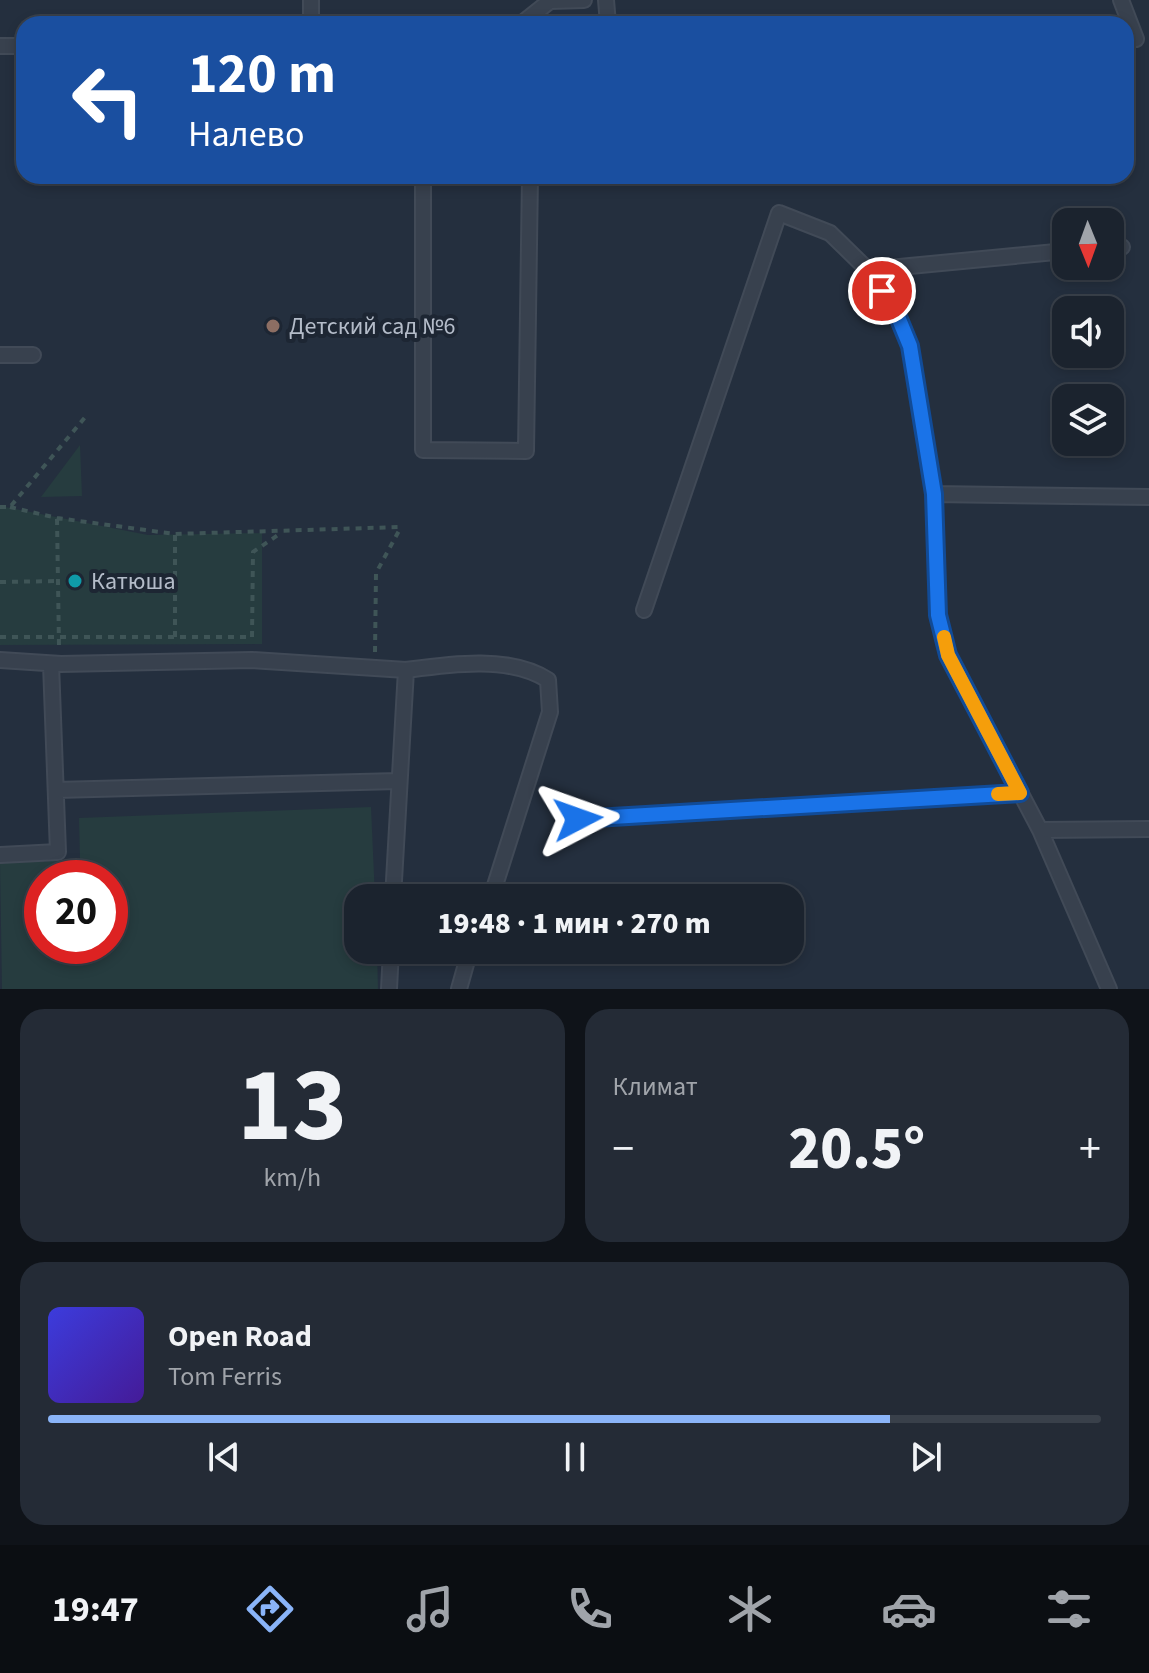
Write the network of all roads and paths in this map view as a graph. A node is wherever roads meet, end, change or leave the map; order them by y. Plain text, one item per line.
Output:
1 (584, 0) edge
2 (531, 16) edge
3 (423, 184) edge
4 (530, 184) edge
5 (1052, 252) edge
6 (868, 270) junction
7 (0, 355) edge
8 (33, 355) dead end
9 (87, 415) dead end
10 (934, 494) junction
11 (1149, 497) edge
12 (0, 507) edge
13 (10, 507) junction
14 (57, 518) junction
15 (283, 532) junction
16 (175, 534) junction
17 (59, 581) junction
18 (0, 582) edge
19 (644, 610) dead end
20 (0, 637) edge
21 (58, 637) junction
22 (175, 637) junction
23 (252, 637) junction
24 (0, 660) edge
25 (175, 660) junction
26 (252, 660) junction
27 (56, 664) junction
28 (375, 666) junction
29 (406, 670) junction
30 (398, 781) junction
31 (56, 790) junction
32 (1020, 793) junction
33 (578, 819) dead end
34 (1149, 829) edge
35 (1040, 830) junction
36 (0, 855) edge
37 (394, 884) edge
38 (495, 884) edge
39 (390, 964) edge
40 (466, 964) edge
41 (389, 989) edge
42 (459, 989) edge
43 (1109, 989) edge

1 - 2 lane
3 - 4 lane
5 - 6 lane
6 - 10 lane
6 - 19 lane
7 - 8 lane
9 - 13 path
10 - 11 lane
10 - 32 lane
12 - 13 path
13 - 14 path
14 - 16 path
14 - 17 path
15 - 16 path
15 - 23 path
15 - 28 path
16 - 22 path
17 - 18 path
17 - 21 path
20 - 21 path
21 - 22 path
21 - 27 path
22 - 23 path
22 - 25 path
23 - 26 path
24 - 27 lane
25 - 26 lane
25 - 27 lane
26 - 28 lane
27 - 31 lane
28 - 29 lane
29 - 30 lane
29 - 38 lane
30 - 31 lane
30 - 37 lane
31 - 36 lane
32 - 33 lane
32 - 35 lane
34 - 35 lane
35 - 43 lane
39 - 41 lane
40 - 42 lane

